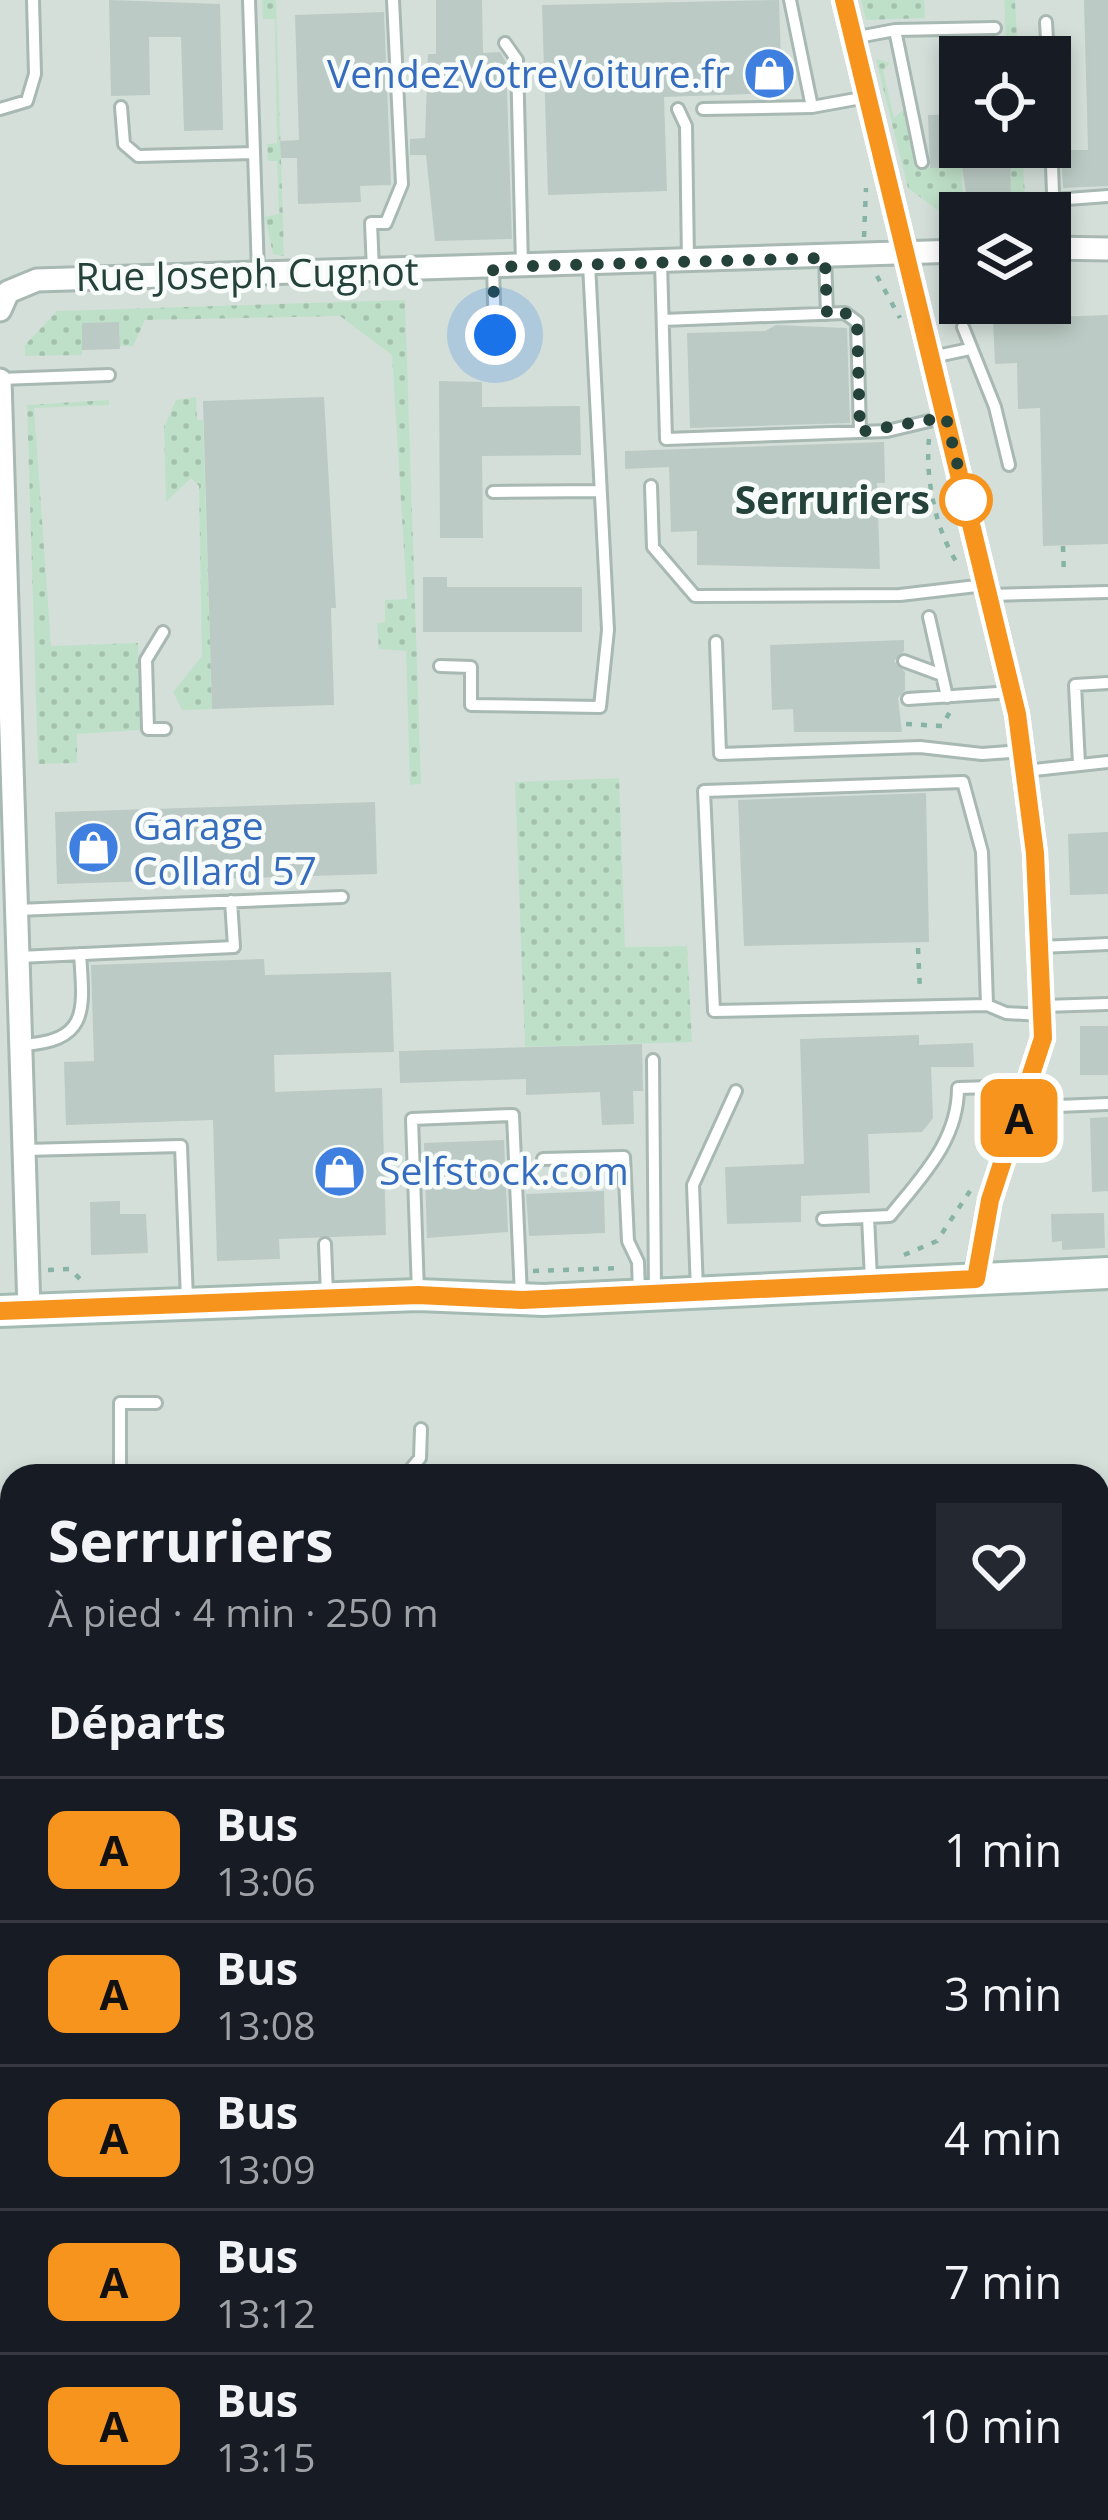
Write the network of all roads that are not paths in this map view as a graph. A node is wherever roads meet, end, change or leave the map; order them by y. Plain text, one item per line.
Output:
1 (32, 0) edge
2 (249, 0) edge
3 (393, 0) edge
4 (790, 0) edge
5 (844, 0) edge
6 (1046, 22) dead end
7 (995, 28) dead end
8 (895, 30) junction
9 (1047, 36) edge
10 (853, 38) junction
11 (506, 43) dead end
12 (868, 97) junction
13 (121, 107) dead end
14 (812, 107) junction
15 (0, 109) edge
16 (678, 109) dead end
17 (703, 110) dead end
18 (254, 153) junction
19 (922, 162) dead end
20 (1108, 196) edge
21 (1071, 199) edge
22 (1071, 248) edge
23 (1108, 249) edge
24 (939, 251) edge
25 (906, 253) junction
26 (825, 258) junction
27 (661, 262) junction
28 (688, 262) junction
29 (589, 264) junction
30 (523, 266) junction
31 (493, 267) junction
32 (373, 270) junction
33 (258, 274) junction
34 (3, 296) edge
35 (827, 314) junction
36 (663, 320) junction
37 (963, 327) dead end
38 (495, 335) dead end
39 (970, 349) junction
40 (932, 357) junction
41 (110, 376) dead end
42 (0, 379) edge
43 (937, 419) junction
44 (860, 432) junction
45 (1009, 465) dead end
46 (651, 485) dead end
47 (599, 491) junction
48 (493, 492) dead end
49 (981, 589) junction
50 (1108, 592) edge
51 (3, 595) edge
52 (929, 617) dead end
53 (163, 632) dead end
54 (716, 642) dead end
55 (904, 662) dead end
56 (440, 666) dead end
57 (942, 675) junction
58 (1108, 683) edge
59 (1012, 692) junction
60 (951, 697) junction
61 (908, 699) dead end
62 (5, 715) edge
63 (166, 729) dead end
64 (1024, 761) junction
65 (1108, 762) edge
66 (1079, 764) junction
67 (342, 897) dead end
68 (231, 901) junction
69 (17, 910) junction
70 (1108, 944) edge
71 (1040, 946) junction
72 (80, 954) junction
73 (19, 957) junction
74 (1108, 1004) edge
75 (987, 1005) junction
76 (1043, 1011) junction
77 (14, 1036) edge
78 (653, 1060) dead end
79 (736, 1091) dead end
80 (1027, 1097) junction
81 (1108, 1104) edge
82 (1013, 1135) junction
83 (1048, 1148) dead end
84 (25, 1150) junction
85 (543, 1159) dead end
86 (868, 1217) junction
87 (823, 1219) dead end
88 (325, 1244) dead end
89 (871, 1273) junction
90 (1108, 1273) edge
91 (976, 1279) junction
92 (521, 1286) junction
93 (644, 1286) junction
94 (697, 1294) junction
95 (418, 1295) junction
96 (327, 1297) junction
97 (187, 1301) junction
98 (15, 1311) edge
99 (156, 1403) dead end
100 (421, 1429) dead end
101 (120, 1464) edge
102 (416, 1464) edge

1 - 15 lane
2 - 18 lane
3 - 32 lane
4 - 14 lane
5 - 10 street
6 - 9 lane
7 - 8 lane
8 - 10 lane
8 - 19 lane
10 - 12 street
11 - 30 lane
12 - 14 lane
12 - 25 street
13 - 18 lane
14 - 17 lane
16 - 28 lane
18 - 33 lane
20 - 21 lane
22 - 23 street
24 - 25 street, Rue Joseph Cugnot
25 - 26 street, Rue Joseph Cugnot
25 - 40 street
26 - 28 street, Rue Joseph Cugnot
26 - 35 lane
27 - 28 street, Rue Joseph Cugnot
27 - 29 street, Rue Joseph Cugnot
27 - 36 lane
29 - 30 street, Rue Joseph Cugnot
29 - 47 lane
30 - 31 street, Rue Joseph Cugnot
31 - 32 street, Rue Joseph Cugnot
31 - 38 lane
32 - 33 street, Rue Joseph Cugnot
33 - 34 street, Rue Joseph Cugnot
35 - 36 lane
35 - 44 lane
36 - 44 lane
37 - 39 lane
39 - 40 lane
39 - 45 lane
40 - 43 street
41 - 42 lane
42 - 51 street
43 - 44 lane
43 - 49 street
46 - 49 lane
47 - 48 lane
47 - 56 lane
49 - 50 lane
49 - 59 street
51 - 62 street
52 - 57 lane
53 - 63 lane
54 - 64 lane
55 - 57 lane
57 - 60 lane
58 - 66 lane
59 - 60 lane
59 - 64 street
60 - 61 lane
62 - 69 street
64 - 66 lane
64 - 71 street
65 - 66 lane
67 - 68 lane
68 - 69 lane
68 - 72 lane
69 - 73 street
70 - 71 lane
71 - 76 street
72 - 73 lane
72 - 77 lane
73 - 77 street
74 - 76 lane
75 - 75 lane
75 - 76 lane
76 - 80 street
77 - 84 street
78 - 93 lane
79 - 94 lane
80 - 81 lane
80 - 82 street
80 - 86 lane
82 - 83 lane
82 - 91 street
84 - 97 lane
84 - 98 street
85 - 93 lane
86 - 87 lane
86 - 89 lane
88 - 96 lane
89 - 91 street
89 - 94 street
90 - 91 street
92 - 93 street
92 - 95 street
92 - 95 lane
93 - 94 street
95 - 96 street
96 - 97 street
97 - 98 street
99 - 101 lane
100 - 102 lane

